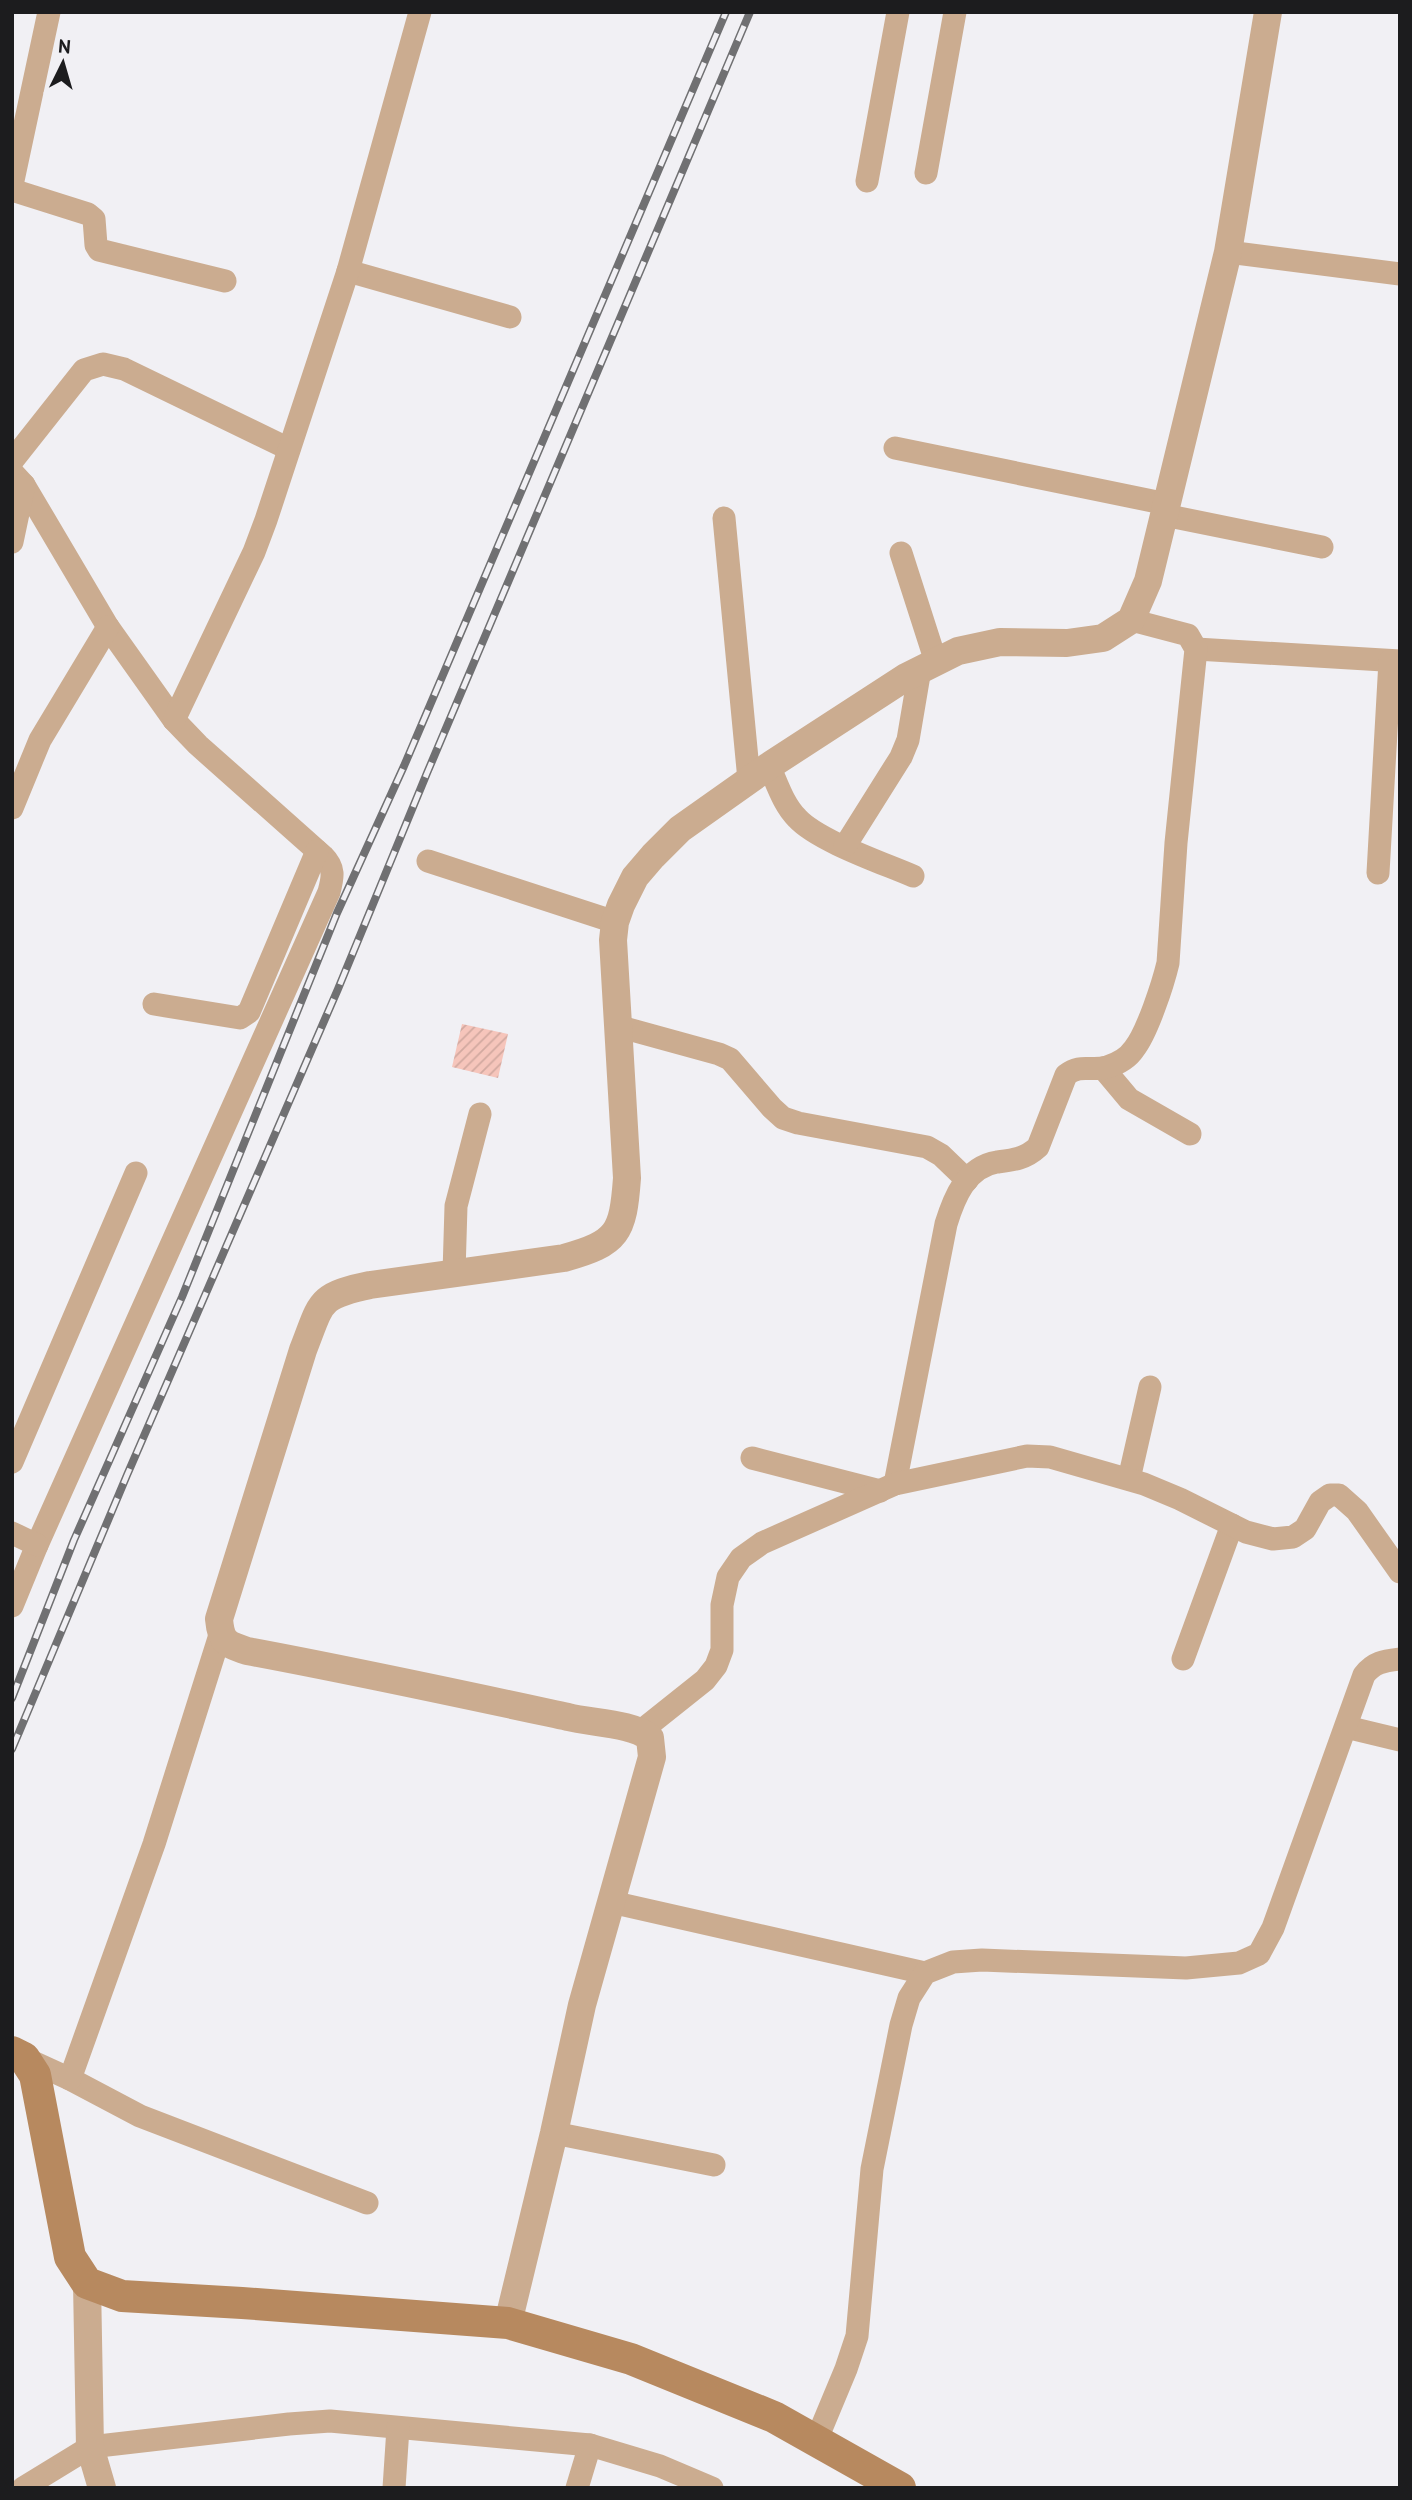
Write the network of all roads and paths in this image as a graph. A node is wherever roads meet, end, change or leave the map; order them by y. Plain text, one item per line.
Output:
1 (49, 12) edge
2 (420, 12) edge
3 (898, 12) edge
4 (955, 12) edge
5 (1268, 12) edge
6 (926, 173) dead end
7 (867, 181) dead end
8 (12, 187) edge
9 (1228, 252) junction
10 (348, 271) junction
11 (1400, 274) edge
12 (225, 281) dead end
13 (510, 317) dead end
14 (895, 448) dead end
15 (289, 449) junction
16 (12, 461) edge
17 (18, 478) edge
18 (1166, 510) junction
19 (724, 518) dead end
20 (12, 542) edge
21 (1322, 547) dead end
22 (901, 553) dead end
23 (1130, 620) junction
24 (108, 626) junction
25 (1196, 649) junction
26 (1395, 661) edge
27 (928, 666) junction
28 (174, 720) junction
29 (759, 773) junction
30 (12, 808) edge
31 (845, 846) junction
32 (323, 857) junction
33 (428, 861) dead end
34 (1378, 873) dead end
35 (913, 876) dead end
36 (615, 922) junction
37 (154, 1004) dead end
38 (617, 1026) junction
39 (1103, 1068) junction
40 (480, 1114) dead end
41 (1191, 1134) dead end
42 (136, 1173) dead end
43 (967, 1180) junction
44 (454, 1273) junction
45 (1150, 1387) dead end
46 (752, 1458) dead end
47 (12, 1462) edge
48 (1129, 1479) junction
49 (887, 1488) junction
50 (1232, 1525) junction
51 (12, 1533) edge
52 (37, 1545) junction
53 (1400, 1572) edge
54 (12, 1606) edge
55 (220, 1635) junction
56 (1183, 1659) dead end
57 (1400, 1659) edge
58 (1346, 1727) junction
59 (641, 1731) junction
60 (1400, 1740) edge
61 (611, 1902) junction
62 (925, 1973) junction
63 (18, 2055) edge
64 (70, 2079) junction
65 (554, 2133) junction
66 (713, 2165) dead end
67 (368, 2203) dead end
68 (87, 2283) junction
69 (508, 2323) junction
70 (398, 2428) junction
71 (816, 2441) junction
72 (590, 2445) junction
73 (90, 2447) junction
74 (23, 2488) edge
75 (102, 2488) edge
76 (394, 2488) edge
77 (577, 2488) edge
78 (712, 2488) edge
79 (900, 2488) edge

1 - 8 street
2 - 10 street
3 - 7 street
4 - 6 street
5 - 9 street
8 - 12 street
9 - 11 street
9 - 18 street
10 - 13 street
10 - 15 street
14 - 18 street
15 - 16 street
15 - 28 street
17 - 20 street
17 - 24 street
18 - 21 street
18 - 23 street
19 - 29 street
22 - 27 street
23 - 25 street
23 - 27 street
24 - 28 street
24 - 30 street
25 - 26 street
25 - 39 street
26 - 34 street
27 - 29 street
27 - 31 street
28 - 32 street
29 - 31 street
29 - 36 street
31 - 35 street
32 - 37 street
32 - 52 street
33 - 36 street
36 - 38 street
38 - 43 street
38 - 44 street
39 - 41 street
39 - 43 street
40 - 44 street
42 - 47 street
43 - 49 street
44 - 55 street
45 - 48 street
46 - 49 street
48 - 49 street
48 - 50 street
49 - 59 street
50 - 53 street
50 - 56 street
51 - 52 street
52 - 54 street
55 - 59 street
55 - 64 street
57 - 58 street
58 - 60 street
58 - 62 street
59 - 61 street
61 - 62 street
61 - 65 street
62 - 71 street
63 - 64 street
63 - 68 main road
64 - 67 street
65 - 66 street
65 - 69 street
68 - 69 main road
68 - 73 street
69 - 71 main road
70 - 72 street
70 - 73 street
70 - 76 street
71 - 79 main road
72 - 77 street
72 - 78 street
73 - 74 street
73 - 75 street

